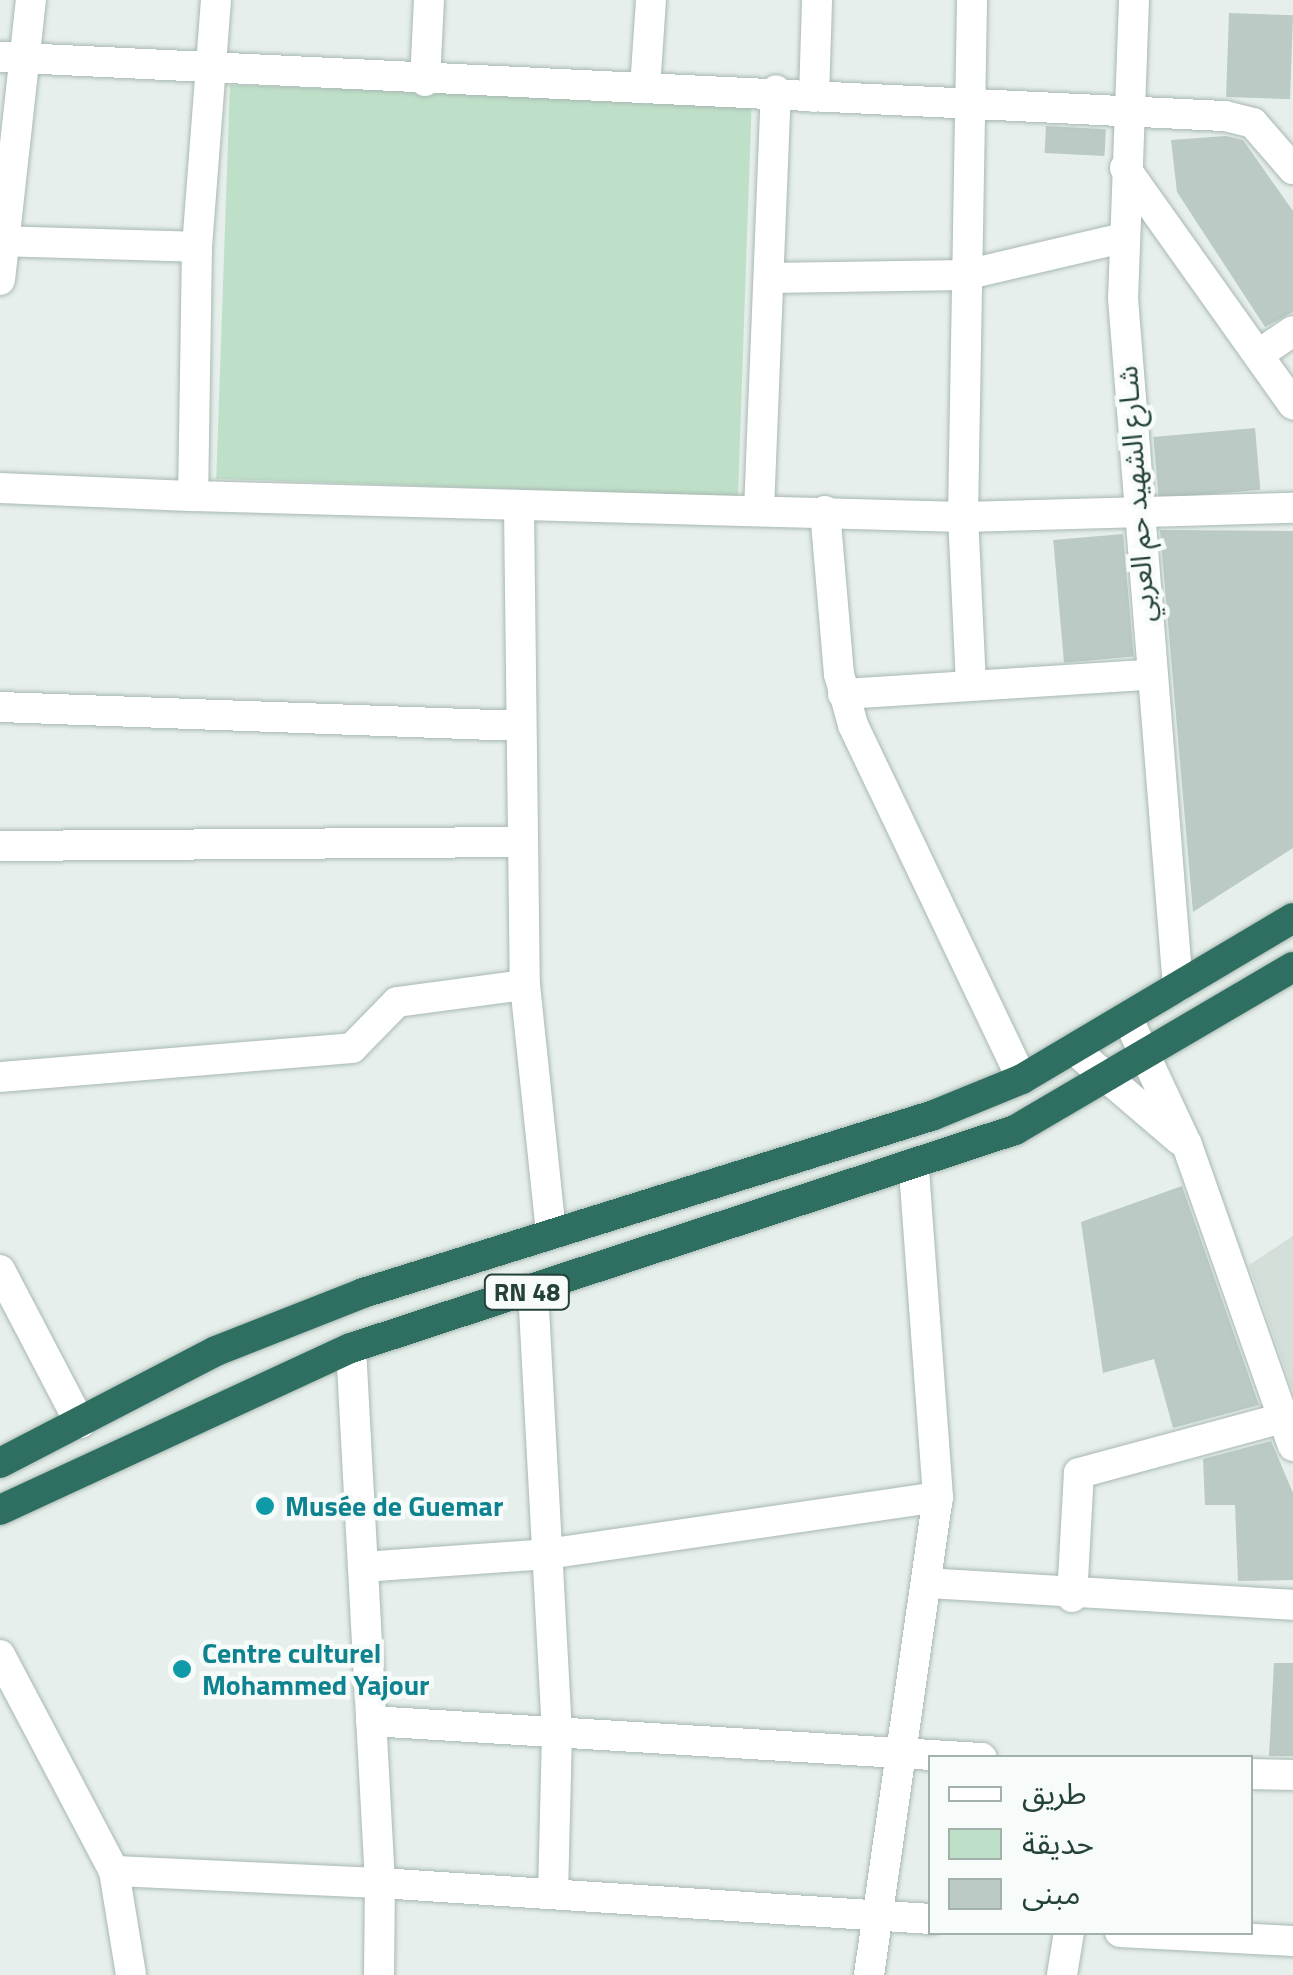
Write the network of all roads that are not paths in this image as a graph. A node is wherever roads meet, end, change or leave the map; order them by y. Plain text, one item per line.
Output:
1 (31, 0) edge
2 (216, 0) edge
3 (429, 0) edge
4 (651, 0) edge
5 (816, 0) edge
6 (972, 0) edge
7 (1134, 0) edge
8 (12, 58) edge
9 (212, 69) junction
10 (424, 81) junction
11 (645, 88) junction
12 (776, 90) junction
13 (814, 96) junction
14 (968, 102) junction
15 (1128, 108) junction
16 (1284, 138) edge
17 (1125, 168) junction
18 (1293, 170) edge
19 (1123, 238) junction
20 (3, 241) edge
21 (197, 247) junction
22 (966, 275) junction
23 (768, 278) junction
24 (0, 280) edge
25 (1293, 331) edge
26 (1262, 352) junction
27 (1293, 404) edge
28 (0, 488) edge
29 (193, 496) junction
30 (519, 508) junction
31 (1293, 508) edge
32 (759, 510) junction
33 (825, 511) junction
34 (1136, 514) junction
35 (963, 517) junction
36 (1149, 675) junction
37 (971, 686) junction
38 (843, 694) junction
39 (0, 707) edge
40 (521, 726) junction
41 (522, 842) junction
42 (0, 846) edge
43 (1293, 918) edge
44 (1293, 967) edge
45 (524, 984) junction
46 (1178, 987) junction
47 (1128, 1017) junction
48 (1076, 1051) junction
49 (1144, 1058) junction
50 (0, 1077) edge
51 (1022, 1079) junction
52 (1105, 1083) junction
53 (1186, 1145) junction
54 (914, 1170) junction
55 (551, 1234) junction
56 (0, 1270) edge
57 (533, 1290) junction
58 (352, 1348) junction
59 (80, 1423) junction
60 (1288, 1432) edge
61 (0, 1463) edge
62 (938, 1497) junction
63 (0, 1510) edge
64 (547, 1554) junction
65 (363, 1566) junction
66 (927, 1583) junction
67 (1072, 1598) junction
68 (1293, 1606) edge
69 (0, 1655) edge
70 (372, 1721) junction
71 (557, 1732) junction
72 (904, 1752) junction
73 (943, 1755) edge
74 (1253, 1774) edge
75 (1293, 1775) edge
76 (114, 1872) junction
77 (380, 1883) junction
78 (552, 1894) junction
79 (878, 1914) junction
80 (928, 1919) edge
81 (1069, 1935) edge
82 (1194, 1935) edge
83 (1293, 1941) edge
84 (131, 1975) edge
85 (378, 1975) edge
86 (869, 1975) edge
87 (1062, 1975) edge

1 - 8 street
2 - 9 street
3 - 10 street
4 - 11 street
5 - 13 street
6 - 14 street
7 - 15 street, شـارع الشهيد حم العربي
8 - 9 street
8 - 20 street
9 - 10 street
9 - 21 street
10 - 11 street
11 - 12 street
12 - 13 street
12 - 23 street
13 - 14 street
14 - 15 street
14 - 22 street
15 - 16 street
15 - 17 street, شـارع الشهيد حم العربي
16 - 18 street
17 - 19 street, شـارع الشهيد حم العربي
17 - 26 street
19 - 22 street
19 - 34 street, شـارع الشهيد حم العربي
20 - 21 street
20 - 24 street
21 - 29 street
22 - 23 street
22 - 35 street
23 - 32 street
25 - 26 street
26 - 27 street
28 - 29 street
29 - 30 street
30 - 32 street
30 - 40 street
31 - 34 street
32 - 33 street
33 - 35 street
33 - 38 street
34 - 35 street
34 - 36 street, شـارع الشهيد حم العربي
35 - 37 street
36 - 37 street
36 - 46 street, شـارع الشهيد حم العربي
37 - 38 street
38 - 51 street
39 - 40 street
40 - 41 street
41 - 42 street
41 - 45 street
43 - 46 highway, RN 48
44 - 49 highway, RN 48
45 - 50 street
45 - 55 street
46 - 47 highway, RN 48
47 - 48 highway, RN 48
47 - 49 street
48 - 51 highway, RN 48
48 - 52 street
49 - 52 highway, RN 48
49 - 53 street
51 - 55 highway, RN 48
52 - 53 street
52 - 54 highway, RN 48
53 - 60 street
54 - 57 highway, RN 48
54 - 62 street
55 - 59 highway, RN 48
56 - 59 street
57 - 58 highway, RN 48
57 - 64 street
58 - 63 highway, RN 48
58 - 65 street
59 - 61 highway, RN 48
60 - 67 street
62 - 64 street
62 - 66 street
64 - 65 street
64 - 71 street
65 - 70 street
66 - 67 street
66 - 72 street
67 - 68 street
69 - 76 street
70 - 71 street
70 - 77 street
71 - 72 street
71 - 78 street
72 - 73 street
72 - 79 street
74 - 75 street
76 - 77 street
76 - 84 street
77 - 78 street
77 - 85 street
78 - 79 street
79 - 80 street
79 - 86 street
81 - 87 street
82 - 83 street

